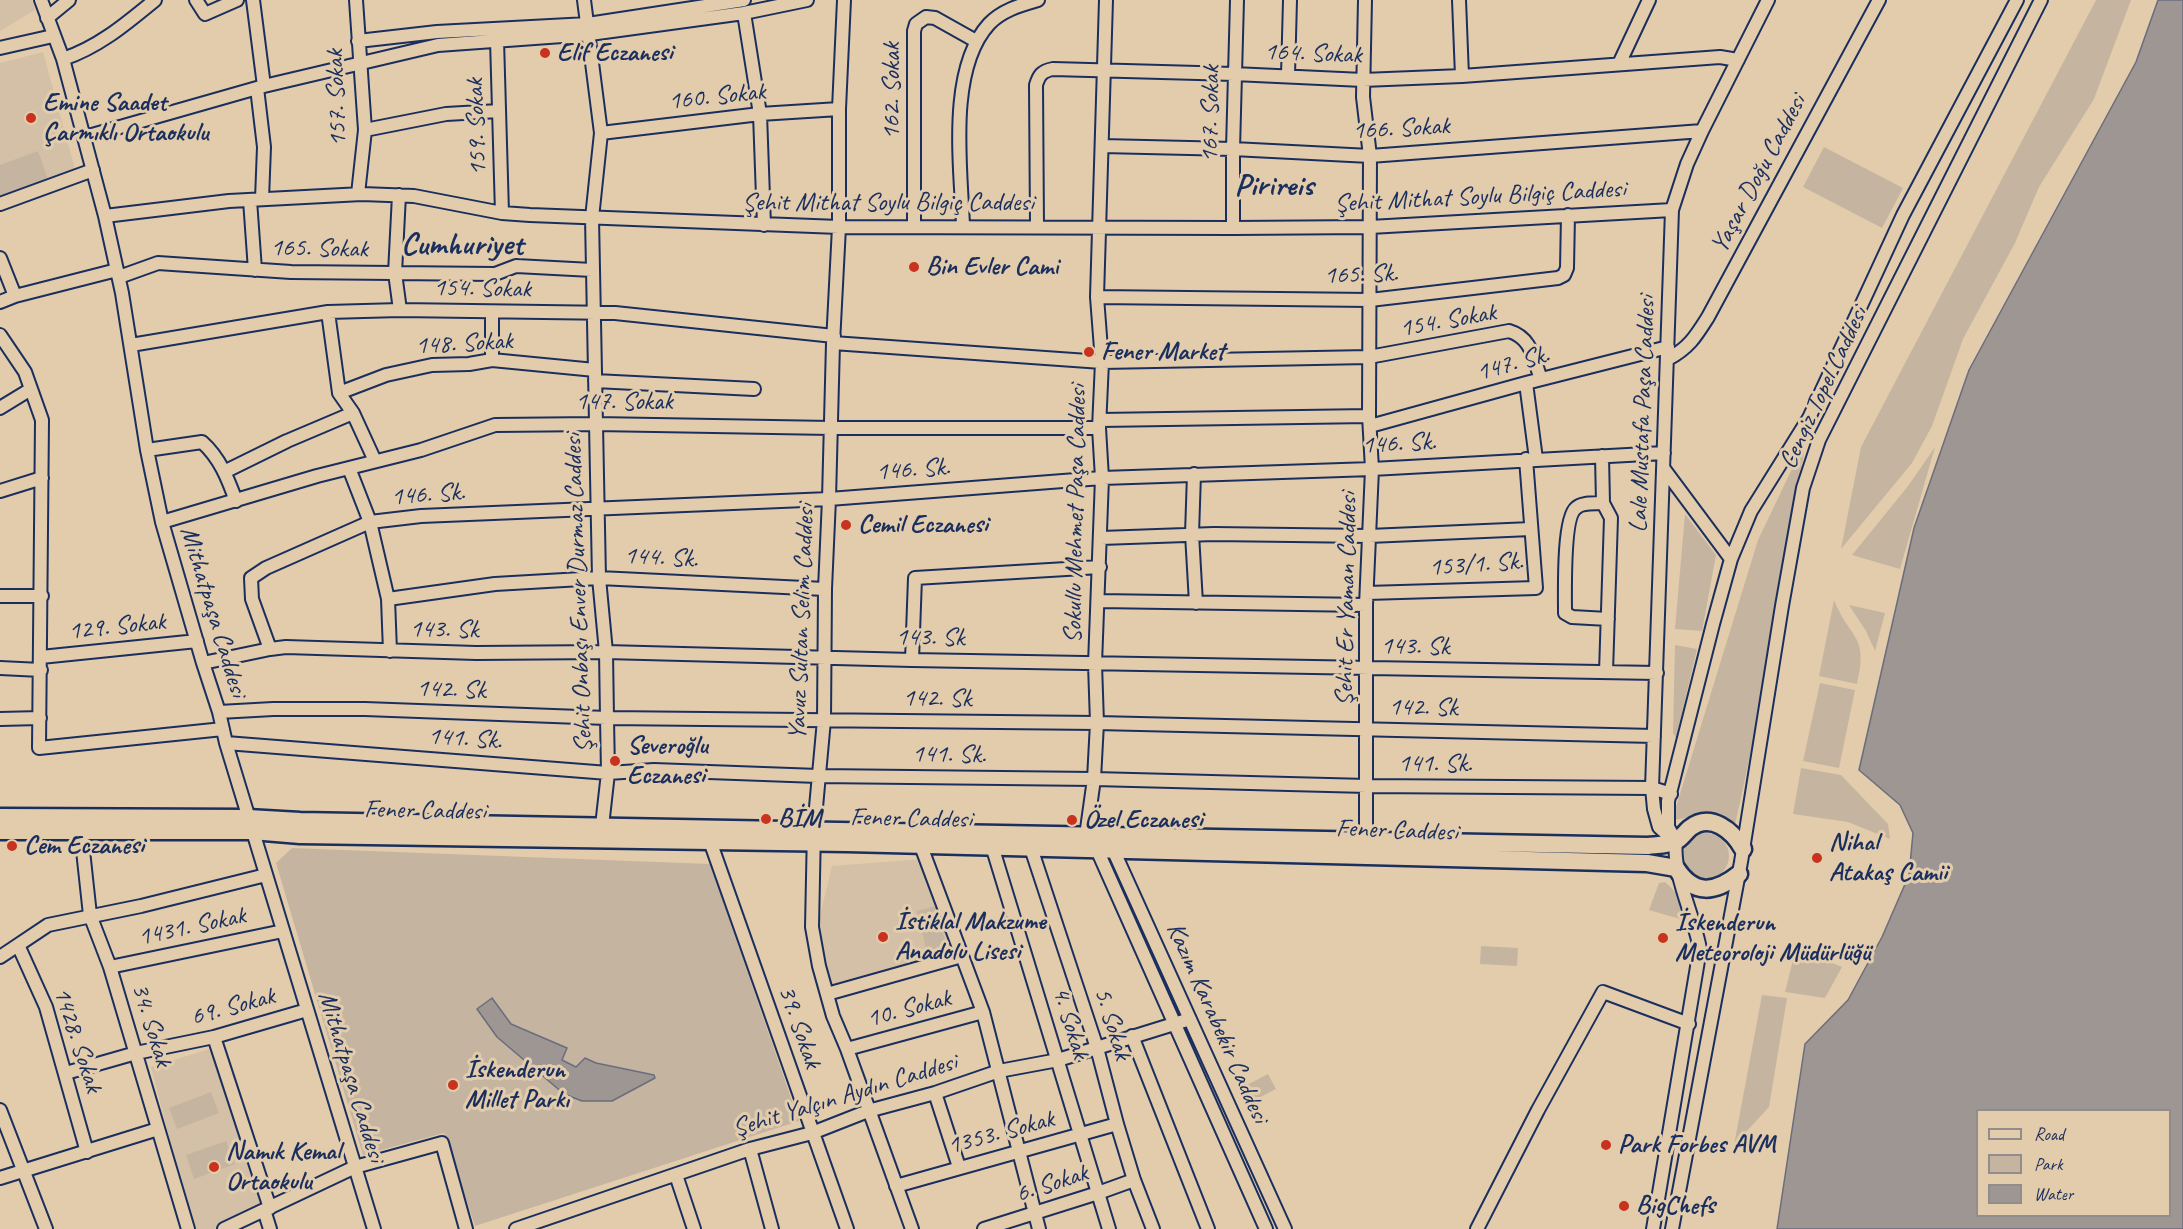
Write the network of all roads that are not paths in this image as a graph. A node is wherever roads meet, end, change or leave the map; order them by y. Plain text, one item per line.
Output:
1 (41, 0) edge
2 (69, 0) edge
3 (155, 0) edge
4 (196, 0) edge
5 (237, 0) edge
6 (253, 0) edge
7 (356, 0) edge
8 (584, 0) edge
9 (807, 0) edge
10 (844, 0) edge
11 (1038, 0) edge
12 (1106, 0) edge
13 (1238, 0) edge
14 (1290, 0) edge
15 (1365, 0) edge
16 (1459, 0) edge
17 (1649, 0) edge
18 (1768, 0) edge
19 (1879, 0) edge
20 (2041, 0) edge
21 (2014, 1) edge
22 (744, 6) edge
23 (2034, 14) junction
24 (47, 18) junction
25 (589, 29) junction
26 (458, 31) junction
27 (53, 36) junction
28 (497, 40) junction
29 (358, 41) junction
30 (976, 41) junction
31 (438, 45) junction
32 (0, 48) edge
33 (63, 59) junction
34 (1738, 60) junction
35 (359, 63) junction
36 (1619, 64) junction
37 (1103, 71) junction
38 (1234, 74) junction
39 (1288, 75) junction
40 (1462, 76) junction
41 (1363, 80) junction
42 (260, 87) junction
43 (839, 109) junction
44 (499, 111) junction
45 (760, 114) junction
46 (365, 130) junction
47 (1702, 131) junction
48 (601, 133) junction
49 (85, 136) junction
50 (1102, 146) junction
51 (1233, 149) junction
52 (1370, 156) junction
53 (93, 170) junction
54 (358, 194) junction
55 (399, 195) junction
56 (256, 200) junction
57 (0, 204) edge
58 (1672, 210) junction
59 (502, 213) junction
60 (1568, 215) junction
61 (105, 216) junction
62 (591, 218) junction
63 (764, 225) junction
64 (963, 226) junction
65 (1037, 226) junction
66 (839, 227) junction
67 (914, 227) junction
68 (1099, 227) junction
69 (1370, 227) junction
70 (1233, 228) junction
71 (0, 258) edge
72 (255, 270) junction
73 (592, 270) junction
74 (395, 273) junction
75 (118, 274) junction
76 (15, 297) junction
77 (1097, 297) junction
78 (1370, 300) junction
79 (0, 302) edge
80 (400, 310) junction
81 (328, 312) junction
82 (492, 312) junction
83 (594, 314) junction
84 (0, 335) edge
85 (833, 340) junction
86 (131, 345) junction
87 (1668, 353) junction
88 (1370, 357) junction
89 (492, 360) junction
90 (1102, 362) junction
91 (595, 376) junction
92 (1540, 379) junction
93 (1526, 383) junction
94 (31, 389) junction
95 (754, 389) dead end
96 (339, 393) junction
97 (0, 408) edge
98 (353, 413) junction
99 (1369, 421) junction
100 (596, 424) junction
101 (1100, 424) junction
102 (831, 428) junction
103 (147, 450) junction
104 (1664, 453) junction
105 (1602, 456) junction
106 (1531, 459) junction
107 (375, 461) junction
108 (349, 468) junction
109 (1372, 468) junction
110 (1664, 469) junction
111 (224, 472) junction
112 (1194, 474) junction
113 (42, 478) junction
114 (1102, 478) junction
115 (0, 491) edge
116 (829, 499) junction
117 (236, 501) junction
118 (1603, 503) junction
119 (598, 510) junction
120 (162, 522) junction
121 (370, 522) junction
122 (1531, 529) junction
123 (1192, 534) junction
124 (1369, 536) junction
125 (1101, 538) junction
126 (1731, 559) junction
127 (1100, 567) junction
128 (599, 578) junction
129 (825, 589) junction
130 (0, 596) edge
131 (42, 596) junction
132 (388, 599) junction
133 (1367, 599) junction
134 (1098, 601) junction
135 (1196, 603) junction
136 (1608, 619) junction
137 (197, 641) junction
138 (270, 649) junction
139 (390, 651) junction
140 (606, 652) junction
141 (825, 658) junction
142 (912, 660) junction
143 (41, 663) junction
144 (203, 663) junction
145 (1095, 664) junction
146 (0, 668) edge
147 (1366, 668) junction
148 (1606, 672) junction
149 (1657, 673) junction
150 (219, 712) junction
151 (40, 718) junction
152 (608, 718) junction
153 (0, 719) edge
154 (824, 720) junction
155 (1097, 723) junction
156 (222, 729) junction
157 (1367, 729) junction
158 (1654, 736) junction
159 (226, 743) junction
160 (608, 772) junction
161 (818, 776) junction
162 (1094, 779) junction
163 (1366, 786) junction
164 (1652, 788) junction
165 (1671, 794) junction
166 (0, 817) edge
167 (250, 825) junction
168 (602, 826) junction
169 (0, 831) edge
170 (81, 832) junction
171 (814, 836) junction
172 (917, 838) junction
173 (988, 840) junction
174 (1028, 840) junction
175 (1366, 840) junction
176 (710, 841) junction
177 (1676, 841) junction
178 (1096, 842) junction
179 (1741, 862) junction
180 (1676, 868) junction
181 (266, 875) junction
182 (90, 915) junction
183 (283, 931) junction
184 (18, 945) junction
185 (962, 956) junction
186 (0, 957) edge
187 (110, 967) junction
188 (827, 994) junction
189 (307, 1010) junction
190 (983, 1012) junction
191 (1190, 1019) junction
192 (1176, 1023) junction
193 (1689, 1024) junction
194 (1132, 1036) junction
195 (214, 1037) junction
196 (1098, 1048) junction
197 (847, 1049) junction
198 (136, 1053) junction
199 (1058, 1060) junction
200 (999, 1071) junction
201 (66, 1074) junction
202 (935, 1093) junction
203 (0, 1110) edge
204 (868, 1111) junction
205 (1117, 1124) junction
206 (158, 1129) junction
207 (812, 1133) junction
208 (1080, 1136) junction
209 (750, 1149) junction
210 (87, 1152) junction
211 (1020, 1152) junction
212 (355, 1167) junction
213 (959, 1167) junction
214 (25, 1171) junction
215 (676, 1175) junction
216 (0, 1178) edge
217 (1134, 1180) junction
218 (896, 1186) junction
219 (1098, 1193) junction
220 (267, 1209) junction
221 (1034, 1213) junction
222 (1280, 1228) edge
223 (46, 1229) edge
224 (188, 1229) edge
225 (224, 1229) edge
226 (270, 1229) edge
227 (374, 1229) edge
228 (466, 1229) edge
229 (516, 1229) edge
230 (694, 1229) edge
231 (772, 1229) edge
232 (847, 1229) edge
233 (912, 1229) edge
234 (984, 1229) edge
235 (1039, 1229) edge
236 (1109, 1229) edge
237 (1153, 1229) edge
238 (1208, 1229) edge
239 (1266, 1229) edge
240 (1477, 1229) edge
241 (1653, 1229) edge
242 (1672, 1229) edge

1 - 24 street, Mithatpaşa Caddesi
2 - 24 street
3 - 33 street
4 - 5 street
6 - 42 street
7 - 29 street, 157. Sokak
8 - 25 street, Şehit Onbaşı Enver Durmaz Caddesi
9 - 22 street
10 - 43 street, Yavuz Sultan Selim Caddesi
11 - 30 street
12 - 37 street, Sokullu Mehmet Paşa Caddesi
13 - 38 street, 167. Sokak
14 - 39 street
15 - 41 street, Şehit Er Yaman Caddesi
16 - 40 street
17 - 36 street
18 - 34 street, Lale Mustafa Paşa Caddesi
19 - 87 street, Yaşar Doğu Caddesi
20 - 23 street, Cengiz Topel Caddesi
21 - 23 street
21 - 126 street, Cengiz Topel Caddesi
22 - 25 street
22 - 45 street
23 - 179 street, Cengiz Topel Caddesi
24 - 27 street, Mithatpaşa Caddesi
25 - 26 street
25 - 28 street
25 - 48 street, Şehit Onbaşı Enver Durmaz Caddesi
26 - 29 street
26 - 31 street
27 - 32 street
27 - 33 street, Mithatpaşa Caddesi
28 - 31 street
28 - 44 street, 159. Sokak
29 - 35 street, 157. Sokak
30 - 64 street
30 - 67 street, 162. Sokak
31 - 35 street
33 - 49 street, Mithatpaşa Caddesi
34 - 36 street, 164. Sokak
34 - 47 street, Lale Mustafa Paşa Caddesi
35 - 42 street
35 - 46 street, 157. Sokak
36 - 40 street, 164. Sokak
37 - 38 street, 164. Sokak
37 - 50 street, Sokullu Mehmet Paşa Caddesi
37 - 65 street, 164. Sokak
38 - 39 street, 164. Sokak
38 - 51 street, 167. Sokak
39 - 41 street, 164. Sokak
40 - 41 street, 164. Sokak
41 - 52 street, Şehit Er Yaman Caddesi
42 - 49 street
42 - 56 street
43 - 45 street, 160. Sokak
43 - 66 street, Yavuz Sultan Selim Caddesi
44 - 46 street
44 - 59 street, 159. Sokak
45 - 48 street, 160. Sokak
45 - 63 street
46 - 54 street, 157. Sokak
47 - 52 street, 166. Sokak
47 - 58 street, Lale Mustafa Paşa Caddesi
48 - 62 street, Şehit Onbaşı Enver Durmaz Caddesi
49 - 53 street, Mithatpaşa Caddesi
50 - 51 street, 166. Sokak
50 - 68 street, Sokullu Mehmet Paşa Caddesi
51 - 52 street, 166. Sokak
51 - 70 street, 167. Sokak
52 - 69 street, Şehit Er Yaman Caddesi
53 - 57 street
53 - 61 street, Mithatpaşa Caddesi
54 - 55 street, Şehit Mithat Soylu Bilgiç Caddesi
54 - 56 street, Şehit Mithat Soylu Bilgiç Caddesi
55 - 59 street, Şehit Mithat Soylu Bilgiç Caddesi
55 - 74 street
56 - 61 street, Şehit Mithat Soylu Bilgiç Caddesi
56 - 72 street
58 - 60 street, Şehit Mithat Soylu Bilgiç Caddesi
58 - 87 street, Lale Mustafa Paşa Caddesi
59 - 62 street, Şehit Mithat Soylu Bilgiç Caddesi
60 - 69 street, Şehit Mithat Soylu Bilgiç Caddesi
60 - 78 street, 165. Sk.
61 - 75 street, Mithatpaşa Caddesi
62 - 63 street, Şehit Mithat Soylu Bilgiç Caddesi
62 - 73 street, Şehit Onbaşı Enver Durmaz Caddesi
63 - 66 street, Şehit Mithat Soylu Bilgiç Caddesi
64 - 65 street, Şehit Mithat Soylu Bilgiç Caddesi
64 - 67 street, Şehit Mithat Soylu Bilgiç Caddesi
65 - 68 street, Şehit Mithat Soylu Bilgiç Caddesi
66 - 67 street, Şehit Mithat Soylu Bilgiç Caddesi
66 - 85 street, Yavuz Sultan Selim Caddesi
68 - 70 street, Şehit Mithat Soylu Bilgiç Caddesi
68 - 77 street, Sokullu Mehmet Paşa Caddesi
69 - 70 street, Şehit Mithat Soylu Bilgiç Caddesi
69 - 78 street, Şehit Er Yaman Caddesi
71 - 76 street
72 - 74 street, 165. Sokak
72 - 75 street, 165. Sokak
73 - 74 street, 165. Sokak
73 - 83 street, Şehit Onbaşı Enver Durmaz Caddesi
74 - 80 street
75 - 76 street, 165. Sokak
75 - 86 street, Mithatpaşa Caddesi
76 - 79 street, 165. Sokak
77 - 78 street, 165. Sk.
77 - 90 street, Sokullu Mehmet Paşa Caddesi
78 - 88 street, Şehit Er Yaman Caddesi
80 - 81 street, 154. Sokak
80 - 82 street, 154. Sokak
81 - 86 street, 154. Sokak
81 - 96 street
82 - 83 street, 154. Sokak
82 - 89 street
83 - 85 street, 154. Sokak
83 - 91 street, Şehit Onbaşı Enver Durmaz Caddesi
84 - 94 street
85 - 90 street, 154. Sokak
85 - 102 street, Yavuz Sultan Selim Caddesi
86 - 103 street, Mithatpaşa Caddesi
87 - 92 street, 147. Sk.
87 - 104 street, Lale Mustafa Paşa Caddesi
88 - 90 street, 154. Sokak
88 - 92 street, 154. Sokak
88 - 99 street, Şehit Er Yaman Caddesi
89 - 91 street, 148. Sokak
89 - 96 street, 148. Sokak
90 - 101 street, Sokullu Mehmet Paşa Caddesi
91 - 95 street, 148. Sokak
91 - 100 street, Şehit Onbaşı Enver Durmaz Caddesi
92 - 93 street, 147. Sk.
93 - 99 street, 147. Sk.
93 - 106 street, 153/1. Sk.
94 - 97 street
94 - 113 street
96 - 98 street
98 - 107 street
98 - 111 street
99 - 101 street, 147. Sk.
99 - 109 street, Şehit Er Yaman Caddesi
100 - 102 street, 147. Sokak
100 - 107 street, 147. Sokak
100 - 119 street, Şehit Onbaşı Enver Durmaz Caddesi
101 - 102 street, 147. Sokak
101 - 114 street, Sokullu Mehmet Paşa Caddesi
102 - 116 street, Yavuz Sultan Selim Caddesi
103 - 111 street
103 - 120 street, Mithatpaşa Caddesi
104 - 105 street, 146. Sk.
104 - 110 street, Lale Mustafa Paşa Caddesi
105 - 106 street, 146. Sk.
105 - 118 street
106 - 109 street, 146. Sk.
106 - 122 street, 153/1. Sk.
107 - 108 street, 147. Sokak
108 - 117 street, 147. Sokak
108 - 121 street
109 - 112 street, 146. Sk.
109 - 124 street, Şehit Er Yaman Caddesi
110 - 126 street
110 - 149 street, Lale Mustafa Paşa Caddesi
111 - 117 street
112 - 114 street, 146. Sk.
112 - 123 street
113 - 115 street
113 - 131 street
114 - 116 street, 146. Sk.
114 - 125 street, Sokullu Mehmet Paşa Caddesi
116 - 119 street, 146. Sk.
116 - 129 street, Yavuz Sultan Selim Caddesi
117 - 120 street, 147. Sokak
118 - 136 street
118 - 136 street
119 - 121 street, 146. Sk.
119 - 128 street, Şehit Onbaşı Enver Durmaz Caddesi
120 - 137 street, Mithatpaşa Caddesi
121 - 132 street
121 - 138 street, 146. Sk.
122 - 124 street
122 - 133 street, 153/1. Sk.
123 - 124 street
123 - 125 street
123 - 135 street
124 - 133 street, Şehit Er Yaman Caddesi
125 - 127 street, Sokullu Mehmet Paşa Caddesi
126 - 165 street, Cengiz Topel Caddesi
127 - 134 street, Sokullu Mehmet Paşa Caddesi
127 - 142 street
128 - 129 street, 144. Sk.
128 - 132 street, 144. Sk.
128 - 140 street, Şehit Onbaşı Enver Durmaz Caddesi
129 - 141 street, Yavuz Sultan Selim Caddesi
130 - 131 street
131 - 143 street
132 - 139 street
133 - 135 street
133 - 147 street, Şehit Er Yaman Caddesi
134 - 135 street
134 - 145 street, Sokullu Mehmet Paşa Caddesi
136 - 148 street
137 - 143 street, 129. Sokak
137 - 144 street, Mithatpaşa Caddesi
138 - 139 street, 143. Sk
138 - 144 street, 143. Sk
139 - 140 street, 143. Sk
140 - 141 street, 143. Sk
140 - 152 street, Şehit Onbaşı Enver Durmaz Caddesi
141 - 142 street, 143. Sk
141 - 154 street, Yavuz Sultan Selim Caddesi
142 - 145 street, 143. Sk
143 - 146 street, 129. Sokak
143 - 151 street
144 - 150 street, Mithatpaşa Caddesi
145 - 147 street, 143. Sk
145 - 155 street, Sokullu Mehmet Paşa Caddesi
147 - 148 street, 143. Sk
147 - 157 street, Şehit Er Yaman Caddesi
148 - 149 street, 143. Sk
149 - 158 street, Lale Mustafa Paşa Caddesi
150 - 152 street, 142. Sk
150 - 156 street, Mithatpaşa Caddesi
151 - 153 street
151 - 156 street
152 - 154 street, 142. Sk
152 - 160 street, Şehit Onbaşı Enver Durmaz Caddesi
154 - 155 street, 142. Sk
154 - 161 street, Yavuz Sultan Selim Caddesi
155 - 157 street, 142. Sk
155 - 162 street, Sokullu Mehmet Paşa Caddesi
156 - 159 street, Mithatpaşa Caddesi
157 - 158 street, 142. Sk
157 - 163 street, Şehit Er Yaman Caddesi
158 - 164 street, Lale Mustafa Paşa Caddesi
159 - 160 street, 141. Sk.
159 - 167 street, Mithatpaşa Caddesi
160 - 161 street, 141. Sk.
160 - 168 street, Şehit Onbaşı Enver Durmaz Caddesi
161 - 162 street, 141. Sk.
161 - 171 street, Yavuz Sultan Selim Caddesi
162 - 163 street, 141. Sk.
162 - 178 street, Sokullu Mehmet Paşa Caddesi
163 - 164 street, 141. Sk.
163 - 175 street, Şehit Er Yaman Caddesi
164 - 165 street, 141. Sk.
164 - 177 street, Lale Mustafa Paşa Caddesi
165 - 177 street, Cengiz Topel Caddesi
166 - 167 main road, Fener Caddesi
167 - 168 main road, Fener Caddesi
167 - 170 main road, Fener Caddesi
167 - 176 main road, Fener Caddesi
167 - 181 street, Mithatpaşa Caddesi
168 - 171 main road, Fener Caddesi
169 - 170 main road, Fener Caddesi
170 - 182 street, 34. Sokak
171 - 172 main road, Fener Caddesi
171 - 176 main road, Fener Caddesi
171 - 188 street, Yavuz Sultan Selim Caddesi
172 - 173 main road, Fener Caddesi
172 - 185 street
173 - 174 main road, Fener Caddesi
173 - 199 street, 4. Sokak
174 - 178 main road, Fener Caddesi
174 - 196 street, 5. Sokak
175 - 177 main road, Fener Caddesi
175 - 178 main road, Fener Caddesi
176 - 207 street, 39. Sokak
177 - 179 main road
177 - 180 street
178 - 180 main road, Fener Caddesi
178 - 191 street, Kazım Karabekir Caddesi
178 - 192 street, Kazım Karabekir Caddesi
179 - 180 main road
179 - 242 street, Cengiz Topel Caddesi
180 - 193 street
181 - 182 street
181 - 183 street, Mithatpaşa Caddesi
182 - 184 street
182 - 187 street, 34. Sokak
183 - 187 street, 1431. Sokak
183 - 189 street, Mithatpaşa Caddesi
184 - 186 street
184 - 201 street, 1428. Sokak
185 - 188 street
185 - 190 street
187 - 198 street, 34. Sokak
188 - 197 street, Yavuz Sultan Selim Caddesi
189 - 195 street, 69. Sokak
189 - 212 street, Mithatpaşa Caddesi
190 - 197 street, 10. Sokak
190 - 200 street
191 - 192 street, Şehit Yalçın Aydın Caddesi
191 - 222 street, Kazım Karabekir Caddesi
192 - 194 street, Şehit Yalçın Aydın Caddesi
192 - 239 street, Kazım Karabekir Caddesi
193 - 240 street
193 - 241 street
194 - 196 street, Şehit Yalçın Aydın Caddesi
194 - 238 street
195 - 198 street, 69. Sokak
195 - 220 street
196 - 199 street, Şehit Yalçın Aydın Caddesi
196 - 205 street, 5. Sokak
197 - 204 street, Yavuz Sultan Selim Caddesi
198 - 201 street, 69. Sokak
198 - 206 street, 34. Sokak
199 - 200 street, Şehit Yalçın Aydın Caddesi
199 - 208 street, 4. Sokak
200 - 202 street, Şehit Yalçın Aydın Caddesi
200 - 211 street
201 - 210 street, 1428. Sokak
202 - 204 street, Şehit Yalçın Aydın Caddesi
202 - 213 street
203 - 214 street
204 - 207 street, Şehit Yalçın Aydın Caddesi
204 - 218 street, Yavuz Sultan Selim Caddesi
205 - 208 street, 1353. Sokak
205 - 217 street, 5. Sokak
206 - 210 street
206 - 224 street, 34. Sokak
207 - 209 street, Şehit Yalçın Aydın Caddesi
207 - 232 street, 39. Sokak
208 - 211 street, 1353. Sokak
208 - 219 street, 4. Sokak
209 - 215 street, Şehit Yalçın Aydın Caddesi
209 - 231 street
210 - 214 street
211 - 213 street, 1353. Sokak
211 - 221 street
212 - 220 street
212 - 227 street, Mithatpaşa Caddesi
212 - 228 street
213 - 218 street, 1353. Sokak
214 - 216 street
214 - 223 street
215 - 229 street, Şehit Yalçın Aydın Caddesi
215 - 230 street
217 - 219 street, 6. Sokak
217 - 237 street, 5. Sokak
218 - 233 street, Yavuz Sultan Selim Caddesi
219 - 221 street, 6. Sokak
219 - 236 street, 4. Sokak
220 - 225 street
220 - 226 street
221 - 234 street, 6. Sokak
221 - 235 street

